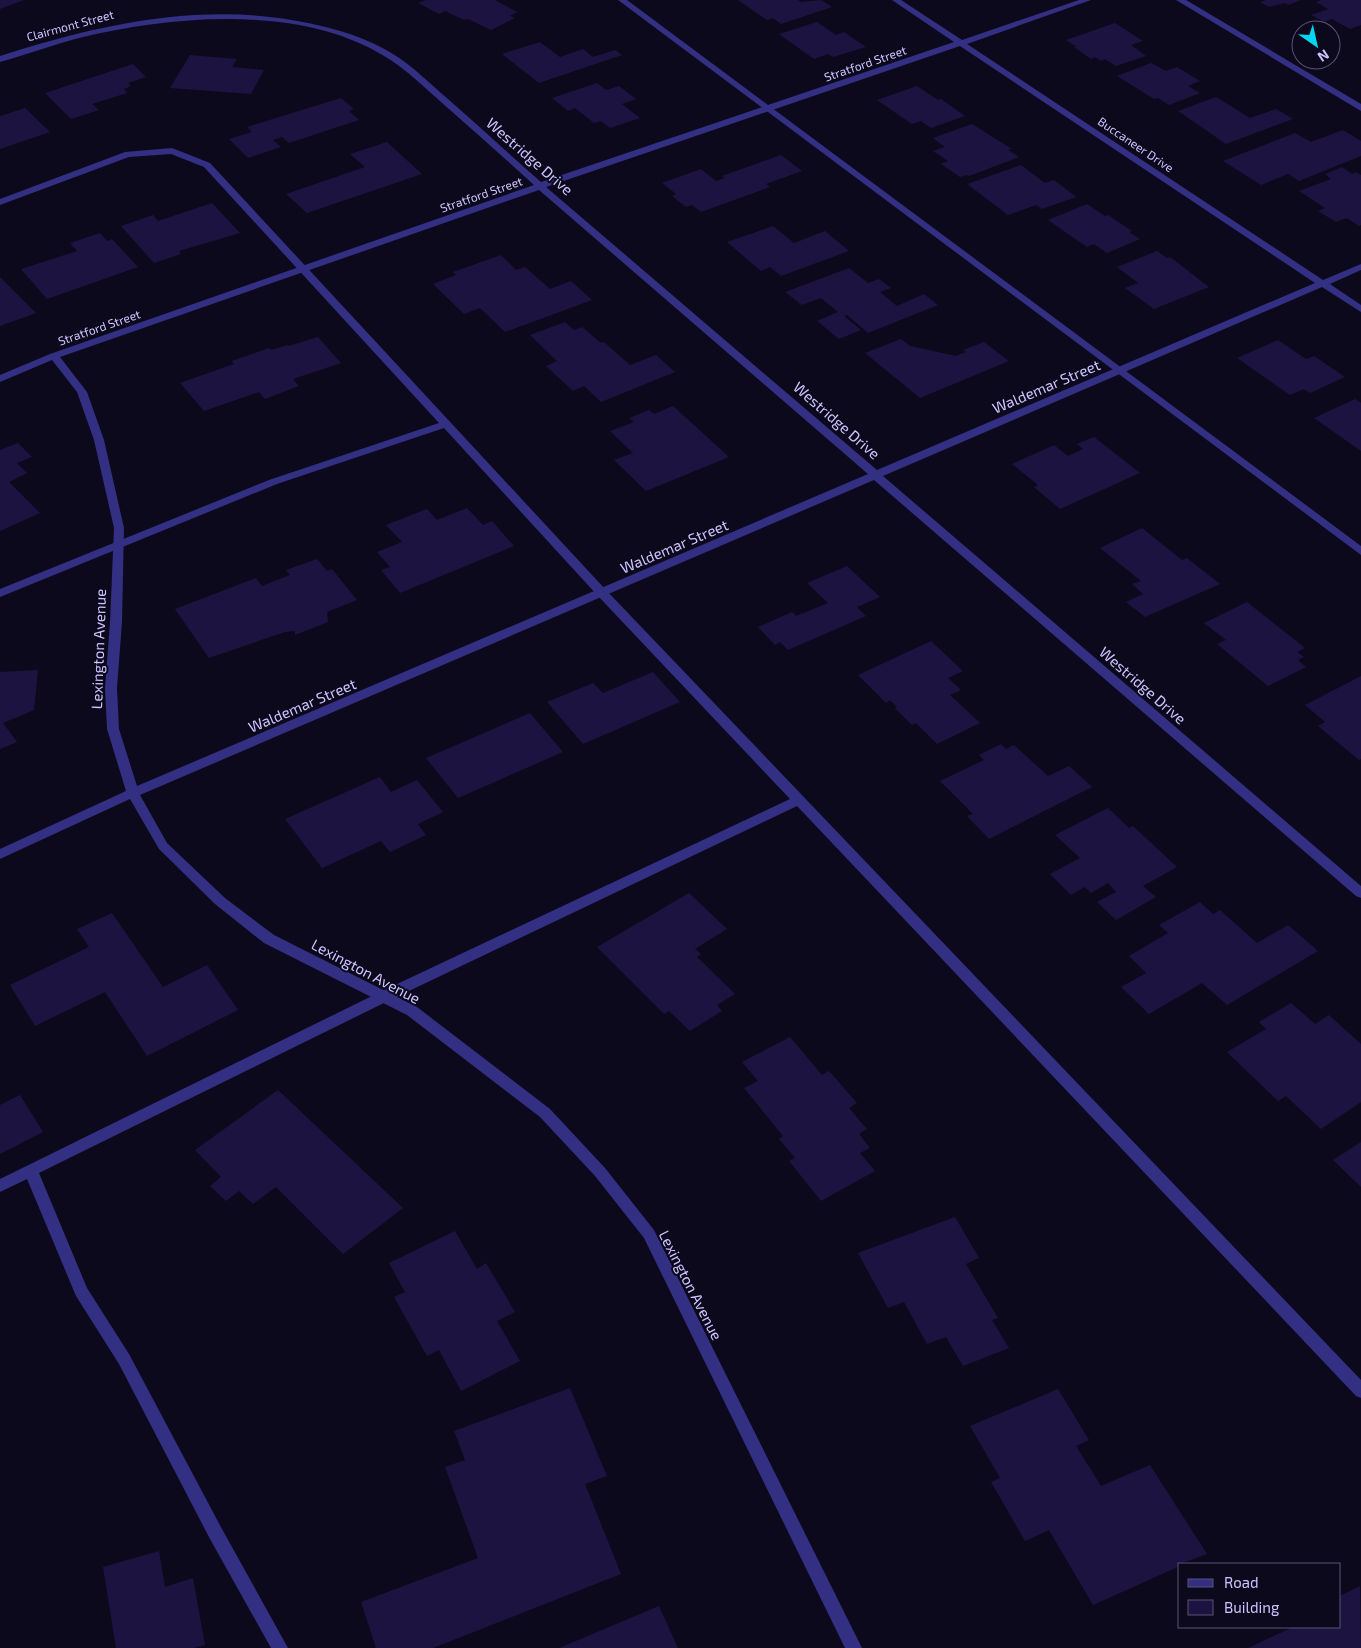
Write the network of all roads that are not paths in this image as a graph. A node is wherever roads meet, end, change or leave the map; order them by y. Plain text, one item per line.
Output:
1 (622, 0) edge
2 (896, 0) edge
3 (1087, 0) edge
4 (1180, 0) edge
5 (268, 16) joint
6 (961, 43) junction
7 (0, 58) edge
8 (1361, 108) edge
9 (767, 109) junction
10 (540, 186) junction
11 (0, 202) edge
12 (1361, 266) edge
13 (302, 270) junction
14 (1322, 283) junction
15 (1361, 309) edge
16 (54, 356) junction
17 (1120, 370) junction
18 (0, 379) edge
19 (445, 424) junction
20 (878, 475) junction
21 (118, 545) junction
22 (1361, 551) edge
23 (0, 593) edge
24 (602, 593) junction
25 (133, 793) junction
26 (799, 800) junction
27 (0, 854) edge
28 (1361, 893) edge
29 (383, 997) junction
30 (31, 1170) junction
31 (0, 1186) edge
32 (1361, 1391) edge
33 (280, 1648) edge
34 (854, 1648) edge

1 - 9 street
2 - 6 street, Buccaneer Drive
3 - 6 street, Stratford Street
4 - 8 street
5 - 7 street, Clairmont Street
5 - 10 street, Westridge Drive
6 - 9 street, Stratford Street
6 - 14 street, Buccaneer Drive
9 - 10 street, Stratford Street
9 - 17 street
10 - 13 street, Stratford Street
10 - 20 street, Westridge Drive
11 - 13 street
12 - 14 street, Waldemar Street
13 - 16 street, Stratford Street
13 - 19 street
14 - 15 street, Buccaneer Drive
14 - 17 street, Waldemar Street
16 - 18 street, Stratford Street
16 - 21 street, Lexington Avenue
17 - 20 street, Waldemar Street
17 - 22 street
19 - 21 street
19 - 24 street
20 - 24 street, Waldemar Street
20 - 28 street, Westridge Drive
21 - 23 street
21 - 25 street, Lexington Avenue
24 - 25 street, Waldemar Street
24 - 26 street
25 - 27 street, Waldemar Street
25 - 29 street, Lexington Avenue
26 - 29 street
26 - 32 street
29 - 30 street
29 - 34 street, Lexington Avenue
30 - 31 street
30 - 33 street

